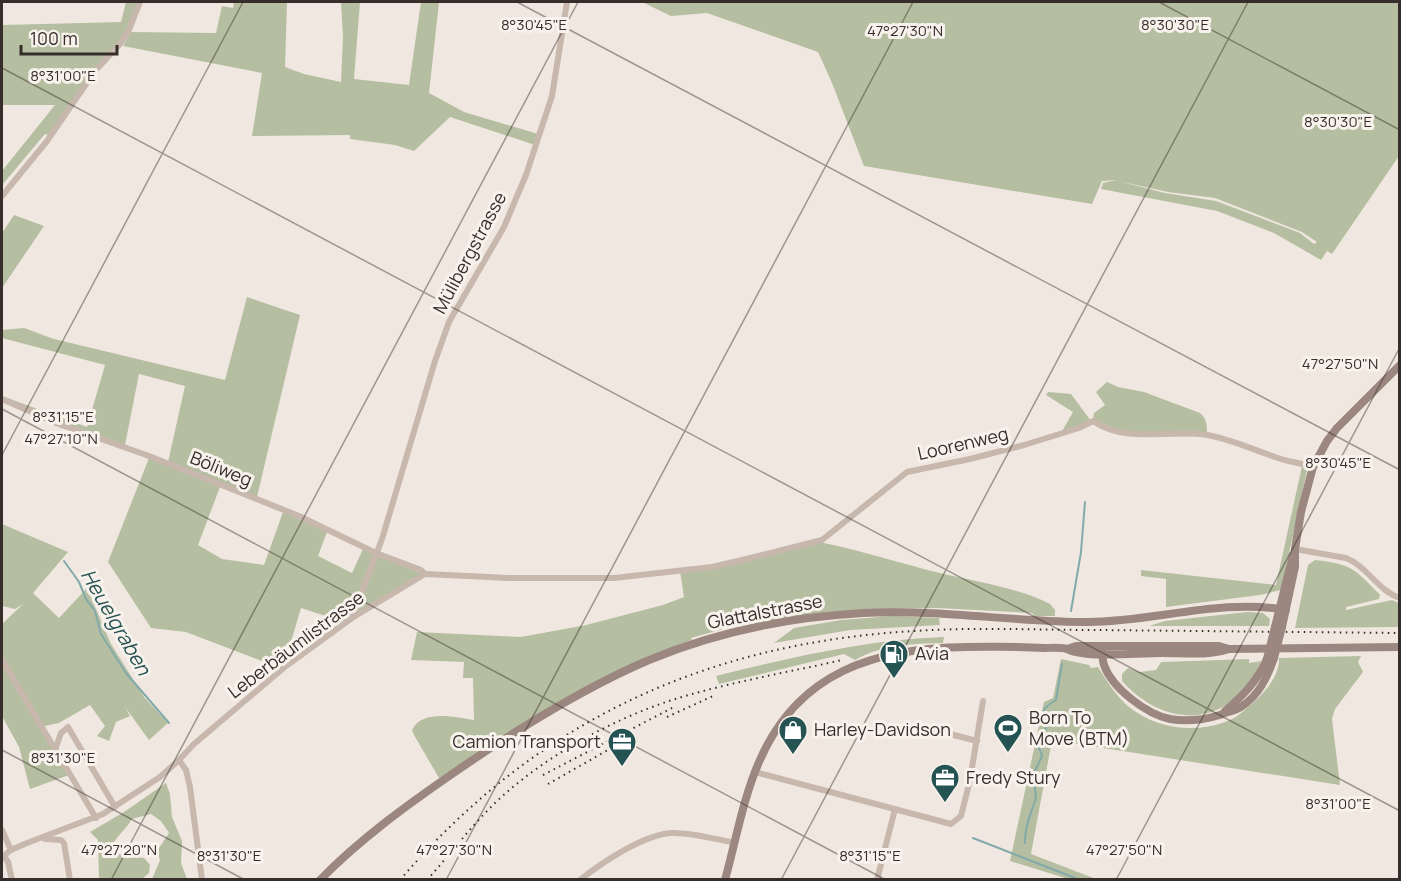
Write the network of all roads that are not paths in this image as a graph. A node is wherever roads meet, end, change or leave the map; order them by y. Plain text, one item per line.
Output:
1 (140, 2) edge
2 (567, 2) edge
3 (2, 196) edge
4 (1400, 365) edge
5 (2, 399) edge
6 (1313, 467) junction
7 (1295, 549) junction
8 (376, 553) junction
9 (425, 574) junction
10 (1400, 598) edge
11 (1282, 609) junction
12 (352, 618) junction
13 (1400, 647) edge
14 (1102, 650) junction
15 (2, 660) edge
16 (983, 701) dead end
17 (927, 728) dead end
18 (977, 741) junction
19 (56, 750) junction
20 (179, 760) junction
21 (755, 772) junction
22 (115, 807) junction
23 (895, 809) junction
24 (96, 818) junction
25 (2, 830) edge
26 (41, 839) junction
27 (735, 843) junction
28 (11, 850) junction
29 (3, 857) edge
30 (12, 879) edge
31 (70, 879) edge
32 (202, 879) edge
33 (320, 879) edge
34 (580, 879) edge
35 (725, 879) edge
36 (877, 879) edge

1 - 3 street
2 - 8 street, Mülibergstrasse
4 - 6 street
5 - 8 street, Böliweg
6 - 7 street
6 - 9 street, Loorenweg
7 - 10 street
7 - 11 street
8 - 9 street, Böliweg
8 - 12 street, Mülibergstrasse
9 - 12 street, Leberbäumlistrasse
11 - 14 street, bridge
11 - 33 street, Glattalstrasse
12 - 20 street, Leberbäumlistrasse
13 - 14 street
14 - 21 street
15 - 19 street
16 - 18 street
17 - 18 street
18 - 23 street
19 - 22 street
19 - 24 street
20 - 22 street, Leberbäumlistrasse
20 - 32 street
21 - 23 street
21 - 27 street
22 - 24 street, Leberbäumlistrasse
23 - 36 street
24 - 26 street, Leberbäumlistrasse
25 - 28 street
26 - 28 street, Leberbäumlistrasse
26 - 31 street
27 - 34 street
27 - 35 street
28 - 29 street, Leberbäumlistrasse
29 - 30 street

